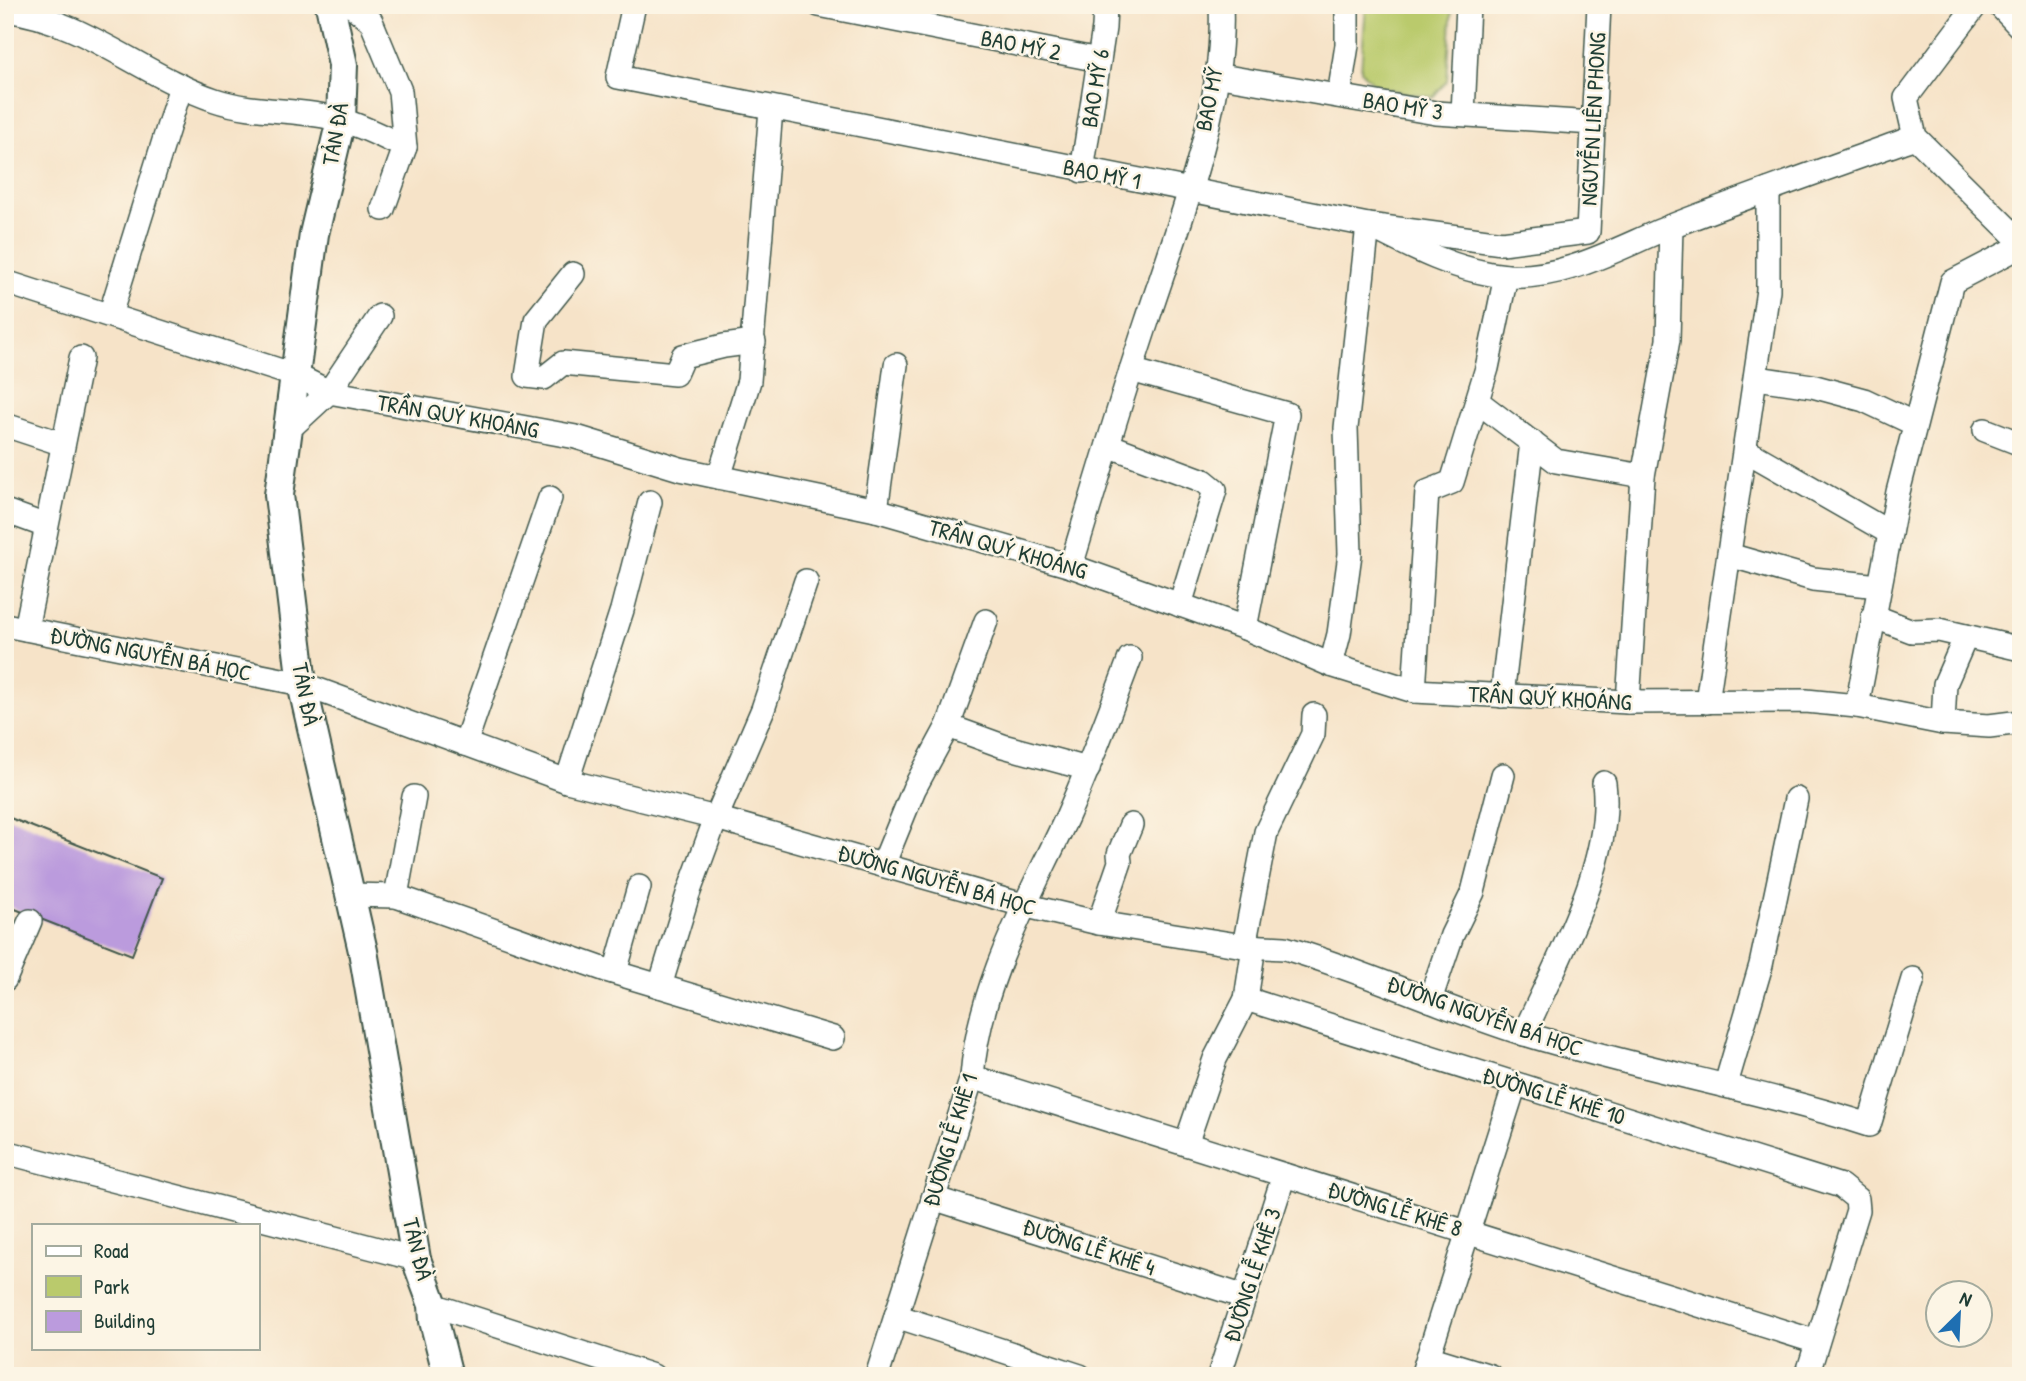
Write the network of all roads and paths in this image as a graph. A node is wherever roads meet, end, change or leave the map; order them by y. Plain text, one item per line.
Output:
1 (330, 5) edge
2 (351, 5) edge
3 (634, 5) edge
4 (819, 5) edge
5 (1105, 5) edge
6 (1221, 5) edge
7 (1347, 5) edge
8 (1468, 5) edge
9 (1599, 5) edge
10 (1976, 5) edge
11 (1999, 5) edge
12 (5, 10) edge
13 (2021, 28) edge
14 (1099, 60) junction
15 (1214, 75) junction
16 (181, 86) junction
17 (1339, 96) junction
18 (771, 108) junction
19 (1463, 114) junction
20 (341, 120) junction
21 (1593, 122) junction
22 (1915, 137) junction
23 (405, 147) junction
24 (1082, 171) junction
25 (1768, 190) junction
26 (1189, 191) junction
27 (383, 209) dead end
28 (1368, 225) junction
29 (1671, 226) junction
30 (1588, 232) joint
31 (2021, 244) edge
32 (573, 274) dead end
33 (1506, 276) junction
34 (5, 282) edge
35 (110, 315) junction
36 (380, 316) dead end
37 (754, 342) junction
38 (81, 358) dead end
39 (896, 365) dead end
40 (1131, 370) junction
41 (297, 376) junction
42 (1757, 379) junction
43 (329, 392) junction
44 (1477, 401) junction
45 (1914, 424) junction
46 (5, 425) edge
47 (289, 429) junction
48 (1985, 430) dead end
49 (1532, 442) junction
50 (63, 444) junction
51 (2021, 444) edge
52 (1108, 445) junction
53 (1745, 450) junction
54 (1643, 475) junction
55 (719, 477) junction
56 (550, 498) dead end
57 (650, 502) dead end
58 (5, 510) edge
59 (876, 510) junction
60 (46, 526) junction
61 (1890, 533) junction
62 (1729, 555) junction
63 (1071, 566) junction
64 (806, 580) dead end
65 (1879, 586) junction
66 (1180, 605) junction
67 (1873, 616) junction
68 (986, 621) dead end
69 (15, 627) edge
70 (1245, 628) junction
71 (1966, 636) junction
72 (2021, 649) edge
73 (1130, 658) dead end
74 (1331, 665) junction
75 (302, 684) junction
76 (1414, 691) junction
77 (1502, 696) junction
78 (1628, 702) junction
79 (1707, 702) junction
80 (1857, 706) junction
81 (1314, 715) dead end
82 (2021, 722) edge
83 (1943, 723) junction
84 (948, 726) junction
85 (465, 744) junction
86 (1088, 769) junction
87 (1503, 775) dead end
88 (568, 781) junction
89 (1604, 783) dead end
90 (414, 797) dead end
91 (1796, 799) dead end
92 (716, 818) junction
93 (1132, 825) dead end
94 (883, 864) junction
95 (639, 887) dead end
96 (349, 895) junction
97 (396, 896) junction
98 (1023, 905) junction
99 (30, 921) dead end
100 (1099, 923) junction
101 (1249, 946) junction
102 (615, 972) junction
103 (5, 979) edge
104 (1913, 979) dead end
105 (660, 986) junction
106 (1246, 999) junction
107 (1430, 1000) junction
108 (1524, 1034) junction
109 (833, 1038) dead end
110 (972, 1077) junction
111 (1515, 1084) junction
112 (1726, 1084) junction
113 (1186, 1144) junction
114 (5, 1152) edge
115 (1284, 1175) junction
116 (933, 1198) junction
117 (1468, 1232) junction
118 (416, 1259) junction
119 (1245, 1297) junction
120 (433, 1306) junction
121 (896, 1316) junction
122 (1817, 1342) junction
123 (1425, 1366) edge
124 (448, 1376) edge
125 (653, 1376) edge
126 (877, 1376) edge
127 (1080, 1376) edge
128 (1219, 1376) edge
129 (1490, 1376) edge
130 (1807, 1376) edge

1 - 20 main road, TẢN ĐÀ
2 - 23 street
3 - 18 street, BAO MỸ 1
4 - 14 street, BAO MỸ 2
5 - 14 street, BAO MỸ 6
6 - 15 street, BAO MỸ
7 - 17 street
8 - 19 street
9 - 21 street, NGUYỄN LIÊN PHONG
10 - 22 street
11 - 13 street
12 - 16 street
14 - 24 street, BAO MỸ 6
15 - 17 street, BAO MỸ 3
15 - 26 street, BAO MỸ
16 - 20 street
16 - 35 street
17 - 19 street, BAO MỸ 3
18 - 24 street, BAO MỸ 1
18 - 37 street
19 - 21 street, BAO MỸ 3
20 - 23 street
20 - 41 main road, TẢN ĐÀ
21 - 30 street, NGUYỄN LIÊN PHONG
22 - 25 street
22 - 31 street
23 - 27 street
24 - 26 street, BAO MỸ 1
25 - 29 street
25 - 42 street
26 - 28 street, BAO MỸ 1
26 - 40 street, BAO MỸ
28 - 30 street, BAO MỸ 1
28 - 33 street
28 - 74 street
29 - 33 street
29 - 54 street
31 - 45 street
32 - 37 street
33 - 44 street
34 - 35 street, TRẦN QUÝ KHOÁNG
35 - 41 street, TRẦN QUÝ KHOÁNG
36 - 43 street
37 - 55 street
38 - 50 street
39 - 59 street
40 - 52 street, BAO MỸ
40 - 70 street
41 - 43 street, TRẦN QUÝ KHOÁNG
41 - 47 main road, TẢN ĐÀ
42 - 45 street
42 - 53 street
43 - 47 street
43 - 55 street, TRẦN QUÝ KHOÁNG
44 - 49 street
44 - 76 street
45 - 61 street
46 - 50 street
47 - 75 main road, TẢN ĐÀ
48 - 51 street
49 - 54 street
49 - 77 street
50 - 60 street
52 - 63 street, BAO MỸ
52 - 66 street
53 - 61 street
53 - 62 street
54 - 78 street
55 - 59 street, TRẦN QUÝ KHOÁNG
56 - 85 street
57 - 88 street
58 - 60 street
59 - 63 street, TRẦN QUÝ KHOÁNG
60 - 69 street
61 - 65 street
62 - 65 street
62 - 79 street
63 - 66 street, TRẦN QUÝ KHOÁNG
64 - 92 street
65 - 67 street
66 - 70 street, TRẦN QUÝ KHOÁNG
67 - 71 street
67 - 80 street
68 - 84 street
69 - 75 street, ĐƯỜNG NGUYỄN BÁ HỌC
70 - 74 street, TRẦN QUÝ KHOÁNG
71 - 72 street
71 - 83 street
73 - 86 street, ĐƯỜNG LỄ KHÊ 1
74 - 76 street, TRẦN QUÝ KHOÁNG
75 - 85 street, ĐƯỜNG NGUYỄN BÁ HỌC
75 - 96 main road, TẢN ĐÀ
76 - 77 street, TRẦN QUÝ KHOÁNG
77 - 78 street, TRẦN QUÝ KHOÁNG
78 - 79 street, TRẦN QUÝ KHOÁNG
79 - 80 street, TRẦN QUÝ KHOÁNG
80 - 83 street, TRẦN QUÝ KHOÁNG
81 - 101 street
82 - 83 street, TRẦN QUÝ KHOÁNG
84 - 86 street
84 - 94 street
85 - 88 street, ĐƯỜNG NGUYỄN BÁ HỌC
86 - 98 street, ĐƯỜNG LỄ KHÊ 1
87 - 107 street
88 - 92 street, ĐƯỜNG NGUYỄN BÁ HỌC
89 - 108 street
90 - 97 street
91 - 112 street
92 - 94 street, ĐƯỜNG NGUYỄN BÁ HỌC
92 - 105 street
93 - 100 street
94 - 98 street, ĐƯỜNG NGUYỄN BÁ HỌC
95 - 102 street
96 - 97 street
96 - 118 main road, TẢN ĐÀ
97 - 102 street
98 - 100 street, ĐƯỜNG NGUYỄN BÁ HỌC
98 - 110 street, ĐƯỜNG LỄ KHÊ 1
99 - 103 street
100 - 101 street, ĐƯỜNG NGUYỄN BÁ HỌC
101 - 106 street
101 - 107 street, ĐƯỜNG NGUYỄN BÁ HỌC
102 - 105 street
104 - 112 street, ĐƯỜNG NGUYỄN BÁ HỌC
105 - 109 street
106 - 111 street, ĐƯỜNG LỄ KHÊ 10
106 - 113 street
107 - 108 street, ĐƯỜNG NGUYỄN BÁ HỌC
108 - 112 street, ĐƯỜNG NGUYỄN BÁ HỌC
110 - 113 street, ĐƯỜNG LỄ KHÊ 8
110 - 116 street, ĐƯỜNG LỄ KHÊ 1
111 - 117 street
111 - 122 street, ĐƯỜNG LỄ KHÊ 10
113 - 115 street, ĐƯỜNG LỄ KHÊ 8
114 - 118 street
115 - 117 street, ĐƯỜNG LỄ KHÊ 8
115 - 119 street, ĐƯỜNG LỄ KHÊ 3
116 - 119 street, ĐƯỜNG LỄ KHÊ 4
116 - 121 street, ĐƯỜNG LỄ KHÊ 1
117 - 122 street, ĐƯỜNG LỄ KHÊ 8
117 - 123 street
118 - 120 main road, TẢN ĐÀ
119 - 128 street, ĐƯỜNG LỄ KHÊ 3
120 - 124 main road, TẢN ĐÀ
120 - 125 street
121 - 126 street, ĐƯỜNG LỄ KHÊ 1
121 - 127 street
122 - 130 street
123 - 129 street

